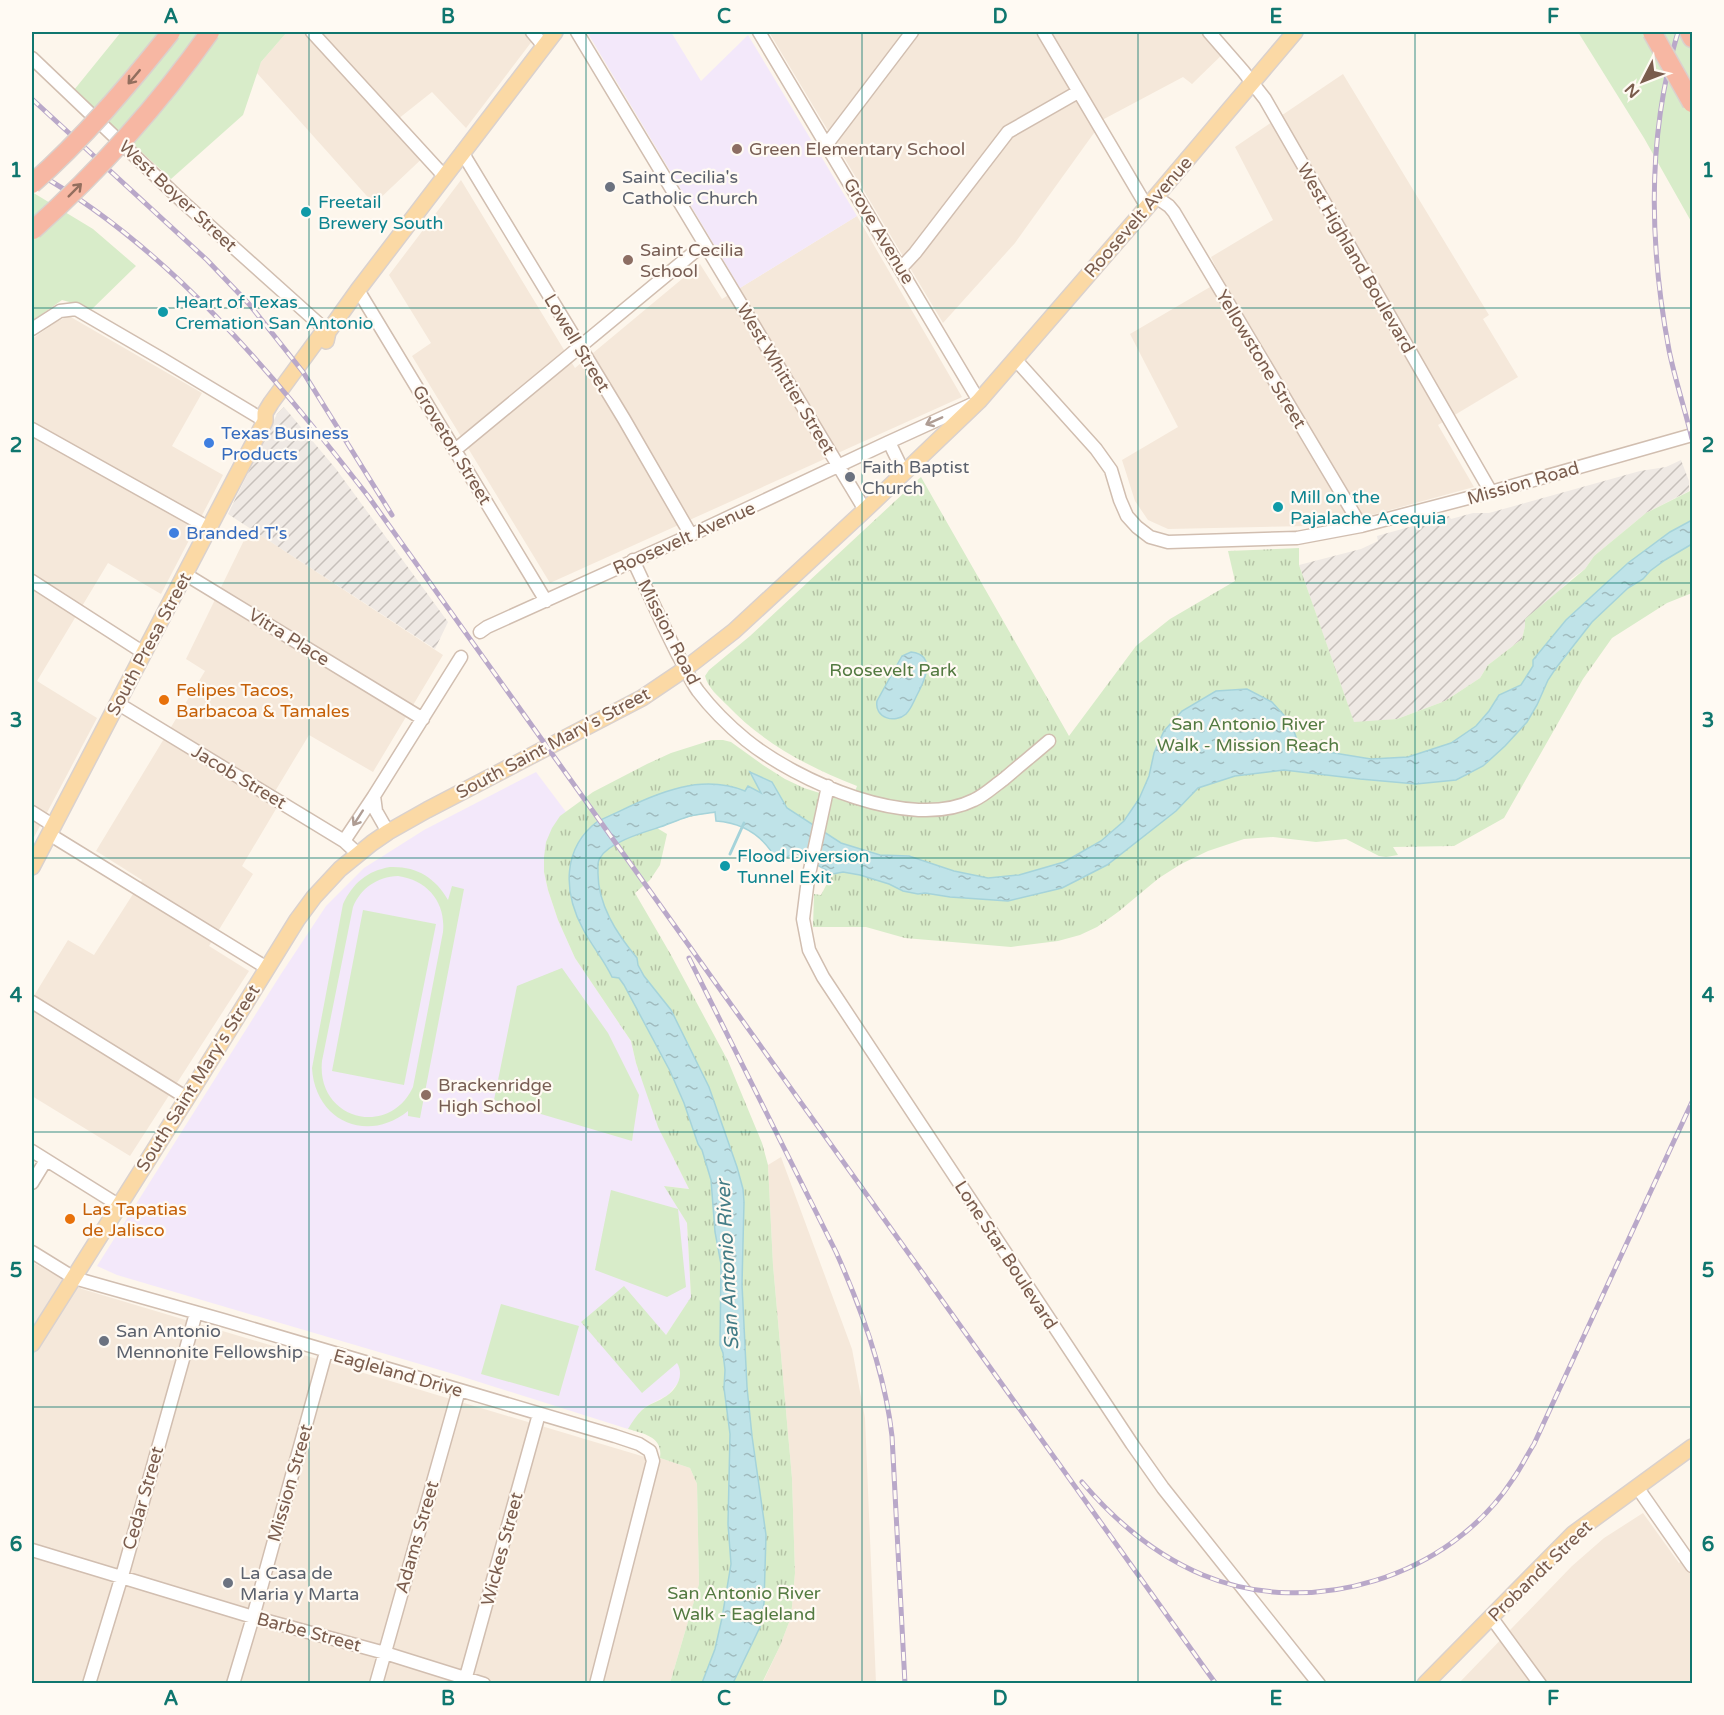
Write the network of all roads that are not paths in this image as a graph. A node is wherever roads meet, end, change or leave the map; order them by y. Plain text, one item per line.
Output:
1 (171, 32) edge
2 (210, 32) edge
3 (312, 32) edge
4 (532, 32) edge
5 (555, 32) edge
6 (577, 32) edge
7 (759, 32) edge
8 (912, 32) edge
9 (1209, 32) edge
10 (1295, 32) edge
11 (1652, 32) edge
12 (1689, 32) edge
13 (1044, 33) dead end
14 (1692, 38) edge
15 (544, 46) junction
16 (32, 58) edge
17 (1253, 82) junction
18 (1078, 92) junction
19 (1692, 103) edge
20 (827, 144) junction
21 (462, 152) junction
22 (444, 176) junction
23 (32, 184) edge
24 (1151, 202) junction
25 (32, 231) edge
26 (704, 244) junction
27 (901, 267) junction
28 (358, 290) junction
29 (32, 329) edge
30 (328, 332) junction
31 (580, 348) junction
32 (1015, 359) junction
33 (979, 401) junction
34 (265, 421) junction
35 (32, 429) edge
36 (1692, 435) edge
37 (889, 442) junction
38 (455, 450) junction
39 (839, 467) junction
40 (904, 472) junction
41 (1491, 492) junction
42 (865, 510) junction
43 (1361, 526) junction
44 (209, 528) junction
45 (691, 535) junction
46 (633, 560) junction
47 (186, 573) junction
48 (32, 581) edge
49 (546, 601) junction
50 (480, 632) dead end
51 (144, 653) junction
52 (461, 657) dead end
53 (685, 669) junction
54 (117, 703) junction
55 (423, 719) junction
56 (1049, 741) dead end
57 (828, 786) junction
58 (374, 796) junction
59 (32, 812) edge
60 (51, 830) junction
61 (388, 832) junction
62 (344, 840) junction
63 (358, 854) junction
64 (32, 867) edge
65 (267, 968) junction
66 (32, 1002) edge
67 (187, 1098) junction
68 (32, 1151) edge
69 (46, 1160) junction
70 (32, 1183) edge
71 (120, 1206) junction
72 (32, 1252) edge
73 (74, 1278) junction
74 (196, 1313) junction
75 (32, 1344) edge
76 (326, 1352) junction
77 (459, 1390) junction
78 (539, 1414) junction
79 (1692, 1447) edge
80 (1637, 1487) junction
81 (32, 1550) edge
82 (1692, 1566) edge
83 (121, 1578) junction
84 (253, 1617) junction
85 (1491, 1617) junction
86 (385, 1653) junction
87 (465, 1681) edge
88 (89, 1683) edge
89 (232, 1683) edge
90 (376, 1683) edge
91 (484, 1683) edge
92 (596, 1683) edge
93 (1319, 1683) edge
94 (1425, 1683) edge
95 (1540, 1683) edge

1 -> 23 highway, bridge
25 -> 2 highway, bridge
3 - 22 street
4 - 15 street
5 - 15 main road, South Presa Street
6 - 26 street, West Whittier Street
7 - 20 street, Grove Avenue
8 - 20 street
9 - 17 street, West Highland Boulevard
10 - 17 main road, Roosevelt Avenue
11 - 19 highway, bridge
12 - 14 highway
13 - 18 street, Yellowstone Street
15 - 21 main road, South Presa Street
16 - 30 street, West Boyer Street
17 - 24 main road, Roosevelt Avenue
17 - 41 street, West Highland Boulevard
18 - 24 street, Yellowstone Street
18 - 27 street
20 - 27 street, Grove Avenue
21 - 22 main road, South Presa Street
21 - 31 street, Lowell Street
22 - 28 main road, South Presa Street
24 - 32 main road, Roosevelt Avenue
24 - 43 street, Yellowstone Street
26 - 31 street
26 - 39 street, West Whittier Street
27 - 33 street, Grove Avenue
28 - 30 main road, South Presa Street
28 - 38 street, Groveton Street
29 - 34 street
30 - 34 main road, South Presa Street
31 - 38 street
31 - 45 street, Lowell Street
32 - 33 main road, Roosevelt Avenue
32 - 43 street, Mission Road
33 -> 37 street, Roosevelt Avenue
33 - 40 main road, Roosevelt Avenue
34 - 44 main road, South Presa Street
35 - 44 street
36 - 41 street, Mission Road
37 - 39 street, Roosevelt Avenue
37 - 40 street
38 - 49 street, Groveton Street
39 - 42 street, West Whittier Street
39 - 45 street, Roosevelt Avenue
40 - 42 main road, Roosevelt Avenue
41 - 43 street, Mission Road
42 - 53 main road, Roosevelt Avenue
44 - 47 main road, South Presa Street
45 - 46 street, Roosevelt Avenue
46 - 49 street, Roosevelt Avenue
46 - 53 street, Mission Road
47 - 51 main road, South Presa Street
47 - 55 street, Vitra Place
48 - 51 street
49 - 50 street, Roosevelt Avenue
51 - 54 main road, South Presa Street
52 - 55 street
53 - 57 street, Mission Road
53 - 61 main road, South Saint Mary's Street
54 - 60 main road, South Presa Street
54 - 62 street, Jacob Street
55 - 58 street
56 - 57 street, Mission Road
57 - 93 street, Lone Star Boulevard
58 - 61 street
58 -> 62 street
59 - 60 street
60 - 64 main road, South Presa Street
60 - 65 street
61 - 63 main road, South Saint Mary's Street
62 - 63 street, Jacob Street
63 - 65 main road, South Saint Mary's Street
65 - 67 main road, South Saint Mary's Street
66 - 67 street
67 - 71 main road, South Saint Mary's Street
68 - 69 street
69 - 70 street
69 - 71 street
71 - 73 main road, South Saint Mary's Street
72 - 73 street, Eagleland Drive
73 - 74 street, Eagleland Drive
73 - 75 main road, South Saint Mary's Street
74 - 76 street, Eagleland Drive
74 - 83 street, Cedar Street
76 - 77 street, Eagleland Drive
76 - 84 street, Mission Street
77 - 78 street, Eagleland Drive
77 - 86 street, Adams Street
78 - 87 street, Wickes Street
78 - 92 street, Eagleland Drive
79 - 80 main road, Probandt Street
80 - 82 street
80 - 85 main road, Probandt Street
81 - 83 street, Barbe Street
83 - 84 street, Barbe Street
83 - 88 street, Cedar Street
84 - 86 street, Barbe Street
84 - 89 street, Mission Street
85 - 94 main road, Probandt Street
85 - 95 street
86 - 87 street, Barbe Street
86 - 90 street, Adams Street
87 - 91 street, Barbe Street

